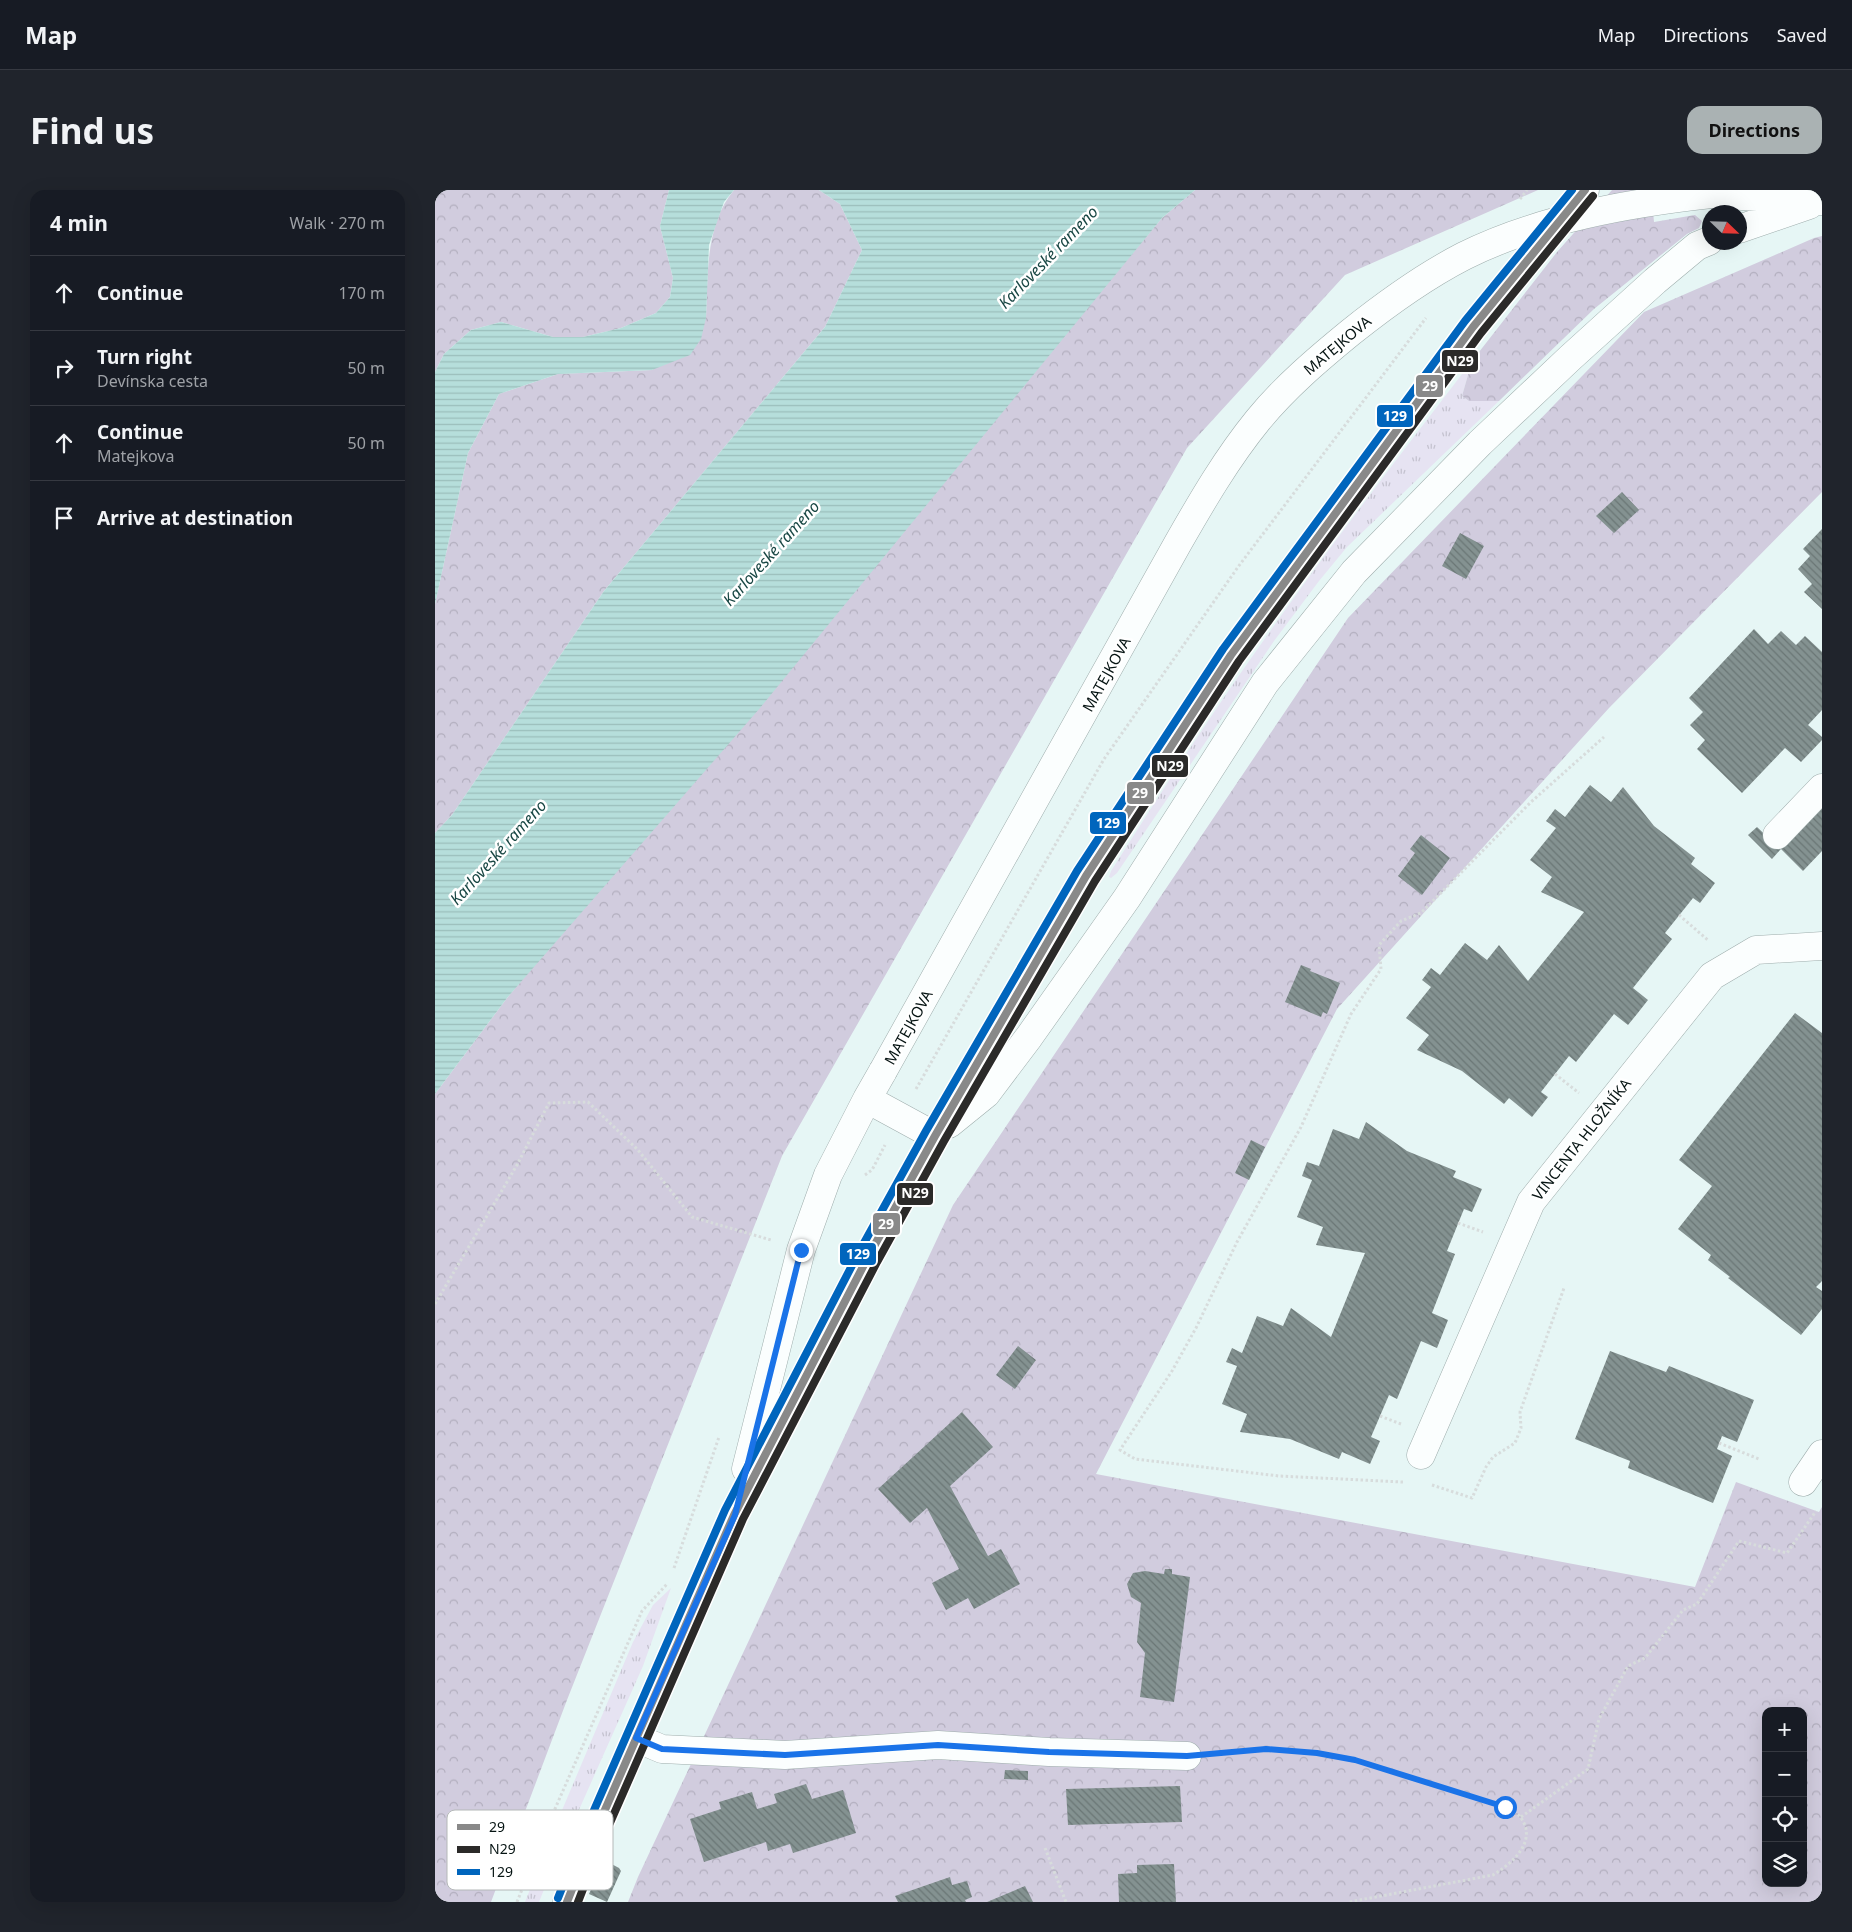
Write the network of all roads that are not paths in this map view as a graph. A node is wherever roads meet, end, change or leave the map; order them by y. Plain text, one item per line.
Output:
1 (1585, 190) edge
2 (1820, 197) edge
3 (1747, 227) edge
4 (1702, 244) edge
5 (1822, 788) edge
6 (1777, 834) dead end
7 (1822, 946) edge
8 (867, 1099) junction
9 (935, 1136) junction
10 (1822, 1454) edge
11 (1421, 1455) dead end
12 (1803, 1482) dead end
13 (735, 1515) junction
14 (636, 1738) junction
15 (1187, 1756) road end
16 (605, 1810) edge
17 (572, 1890) edge
18 (567, 1902) edge

1 - 9 street
2 - 3 street, MATEJKOVA
2 - 8 street, MATEJKOVA, bridge
4 - 9 street
5 - 6 street
7 - 11 street, VINCENTA HLOŽNÍKA
8 - 9 street
8 - 13 street, MATEJKOVA
9 - 13 street
10 - 12 street
13 - 14 street
14 - 15 street
14 - 16 street
17 - 18 street

